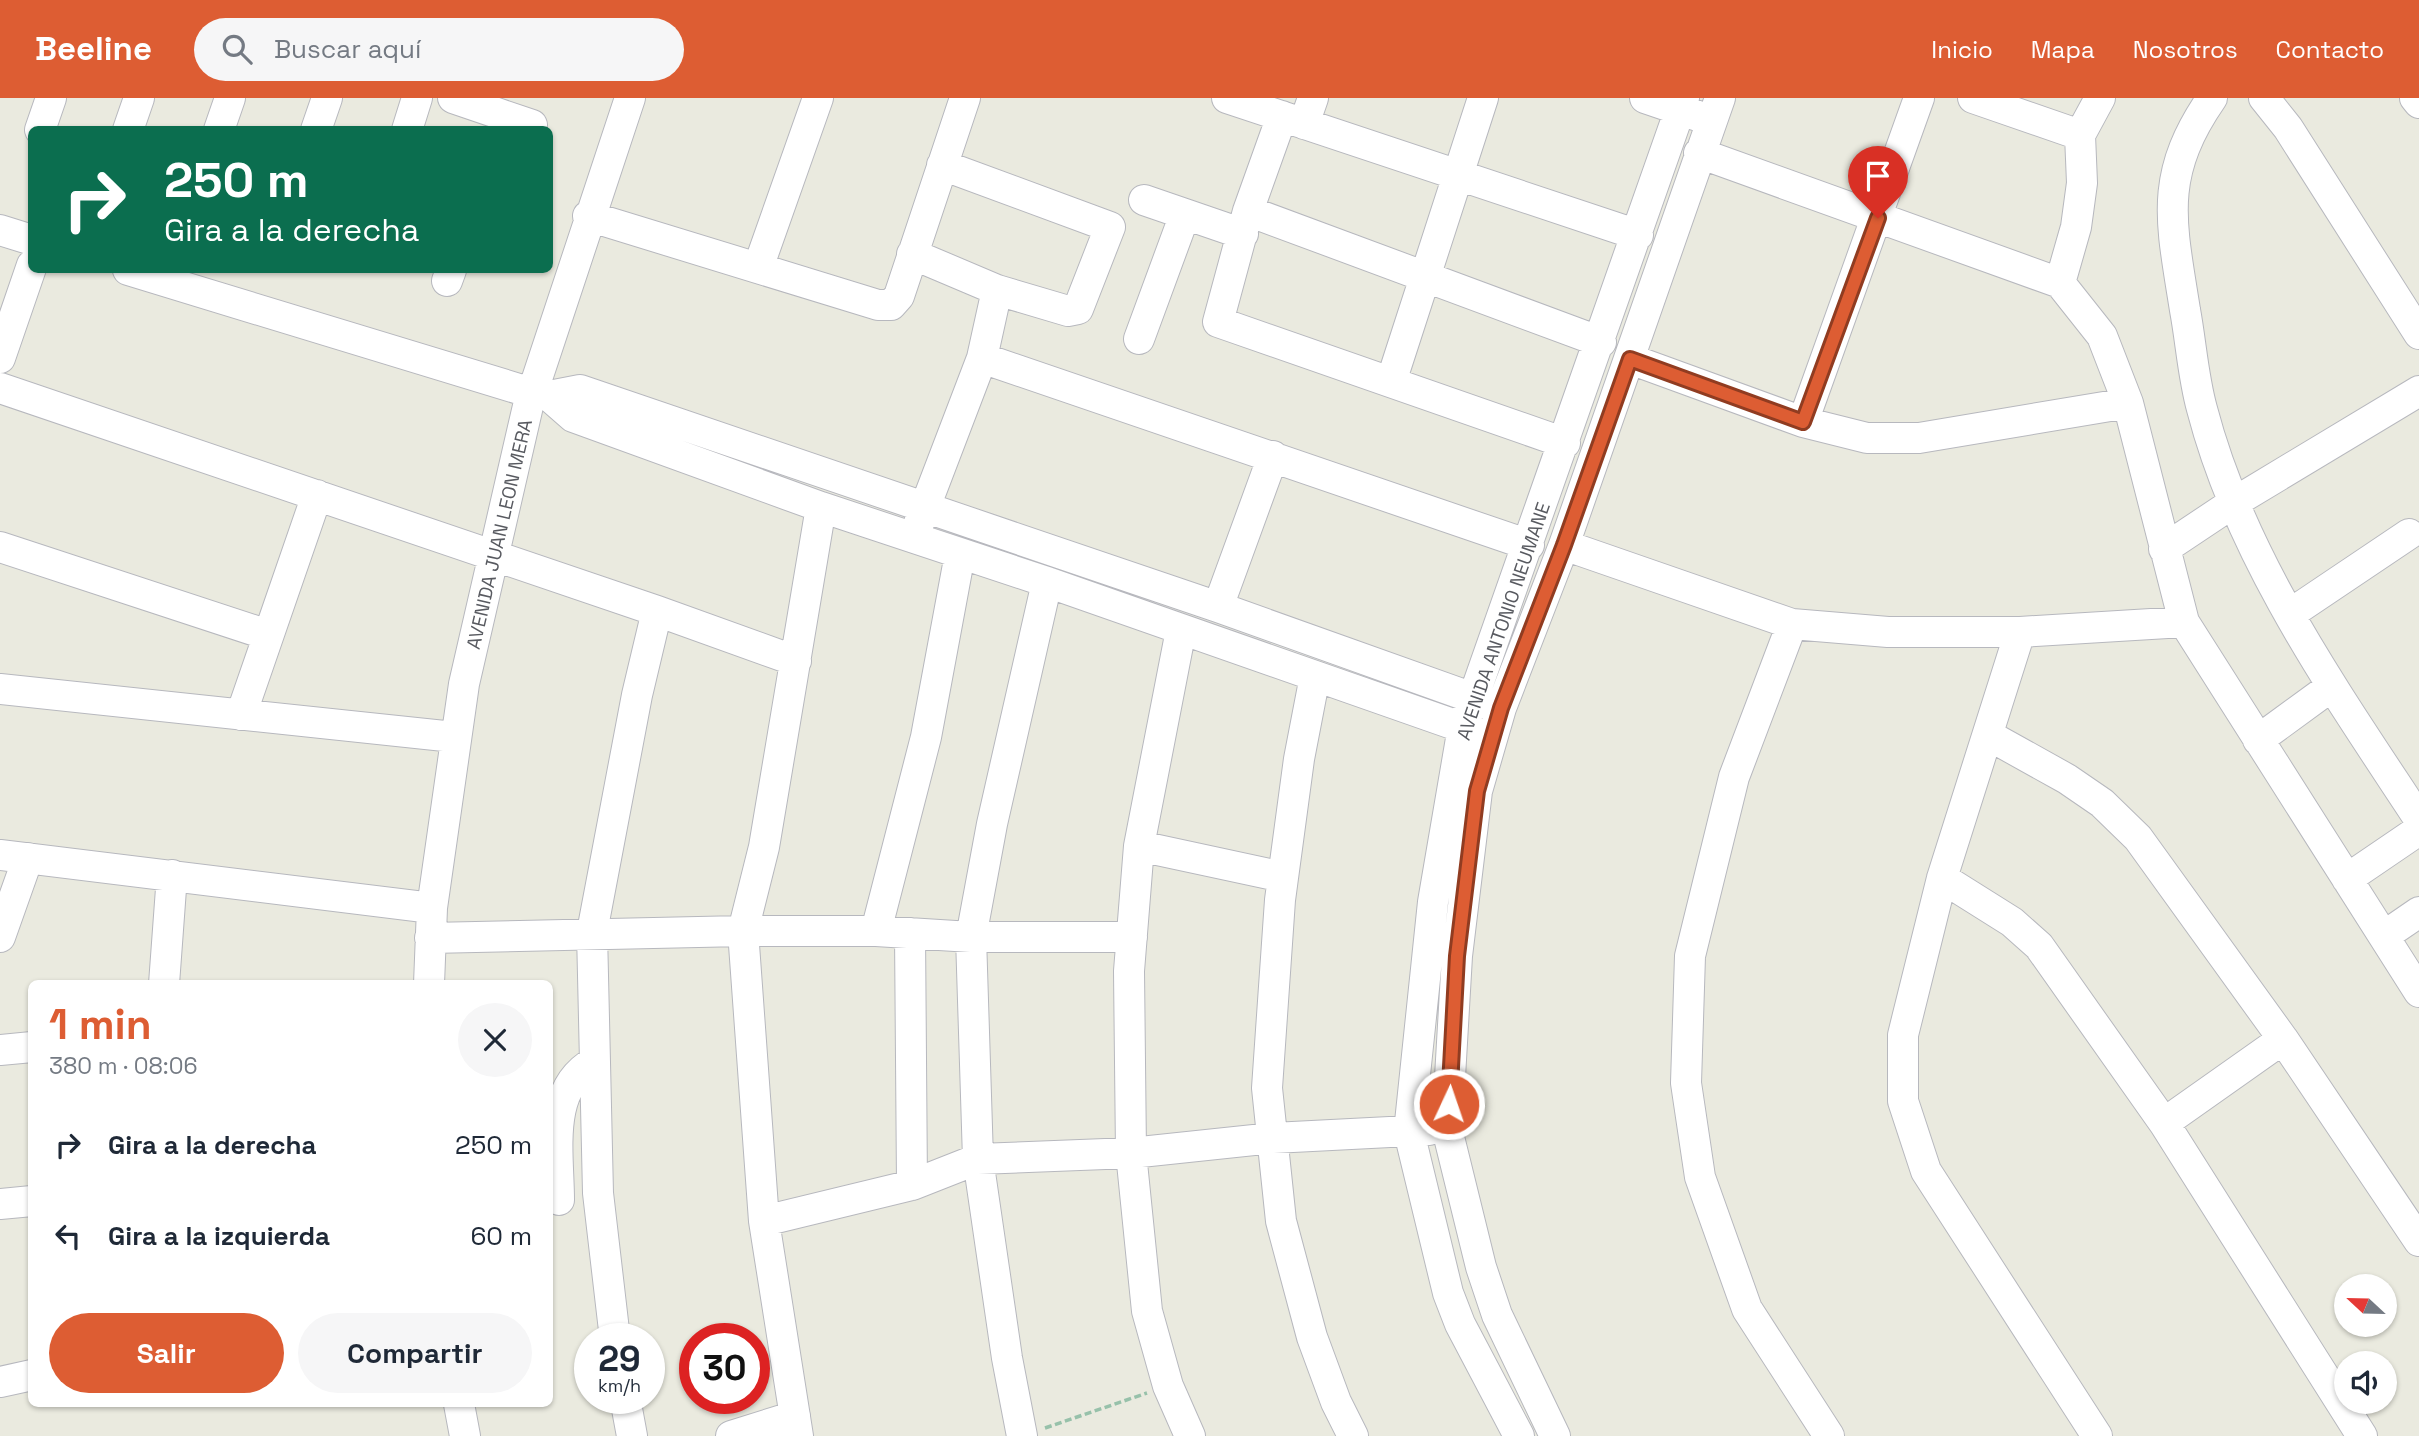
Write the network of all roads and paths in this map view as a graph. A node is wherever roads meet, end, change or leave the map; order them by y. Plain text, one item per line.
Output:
1 (51, 98) edge
2 (139, 98) edge
3 (230, 98) edge
4 (327, 98) edge
5 (417, 98) edge
6 (453, 98) edge
7 (630, 98) edge
8 (818, 98) edge
9 (964, 98) edge
10 (1227, 98) edge
11 (1483, 98) edge
12 (1645, 98) edge
13 (1919, 98) edge
14 (1973, 98) edge
15 (2100, 98) edge
16 (2212, 98) edge
17 (2264, 98) edge
18 (2415, 98) edge
19 (2419, 103) edge
20 (1683, 104) edge
21 (1716, 110) edge
22 (1300, 113) edge
23 (505, 114) edge
24 (532, 125) dead end
25 (41, 126) edge
26 (129, 126) edge
27 (220, 126) edge
28 (317, 126) edge
29 (408, 126) edge
30 (2080, 135) junction
31 (1699, 153) junction
32 (942, 164) junction
33 (1458, 176) junction
34 (1144, 200) dead end
35 (1185, 214) junction
36 (588, 216) junction
37 (1878, 218) junction
38 (1246, 223) junction
39 (0, 230) edge
40 (1638, 235) junction
41 (28, 239) edge
42 (912, 254) junction
43 (758, 268) junction
44 (29, 273) edge
45 (138, 273) edge
46 (1426, 275) junction
47 (2060, 282) junction
48 (997, 290) junction
49 (2419, 334) edge
50 (1139, 338) dead end
51 (1601, 342) junction
52 (0, 358) edge
53 (982, 358) junction
54 (1630, 359) junction
55 (1391, 382) junction
56 (0, 388) edge
57 (2419, 391) edge
58 (541, 394) junction
59 (2128, 403) junction
60 (1803, 422) junction
61 (1565, 443) junction
62 (1273, 456) junction
63 (317, 495) junction
64 (2233, 503) junction
65 (925, 506) junction
66 (821, 507) junction
67 (913, 537) junction
68 (2416, 537) edge
69 (1529, 545) junction
70 (1564, 545) junction
71 (0, 547) edge
72 (2164, 549) junction
73 (960, 554) junction
74 (494, 557) junction
75 (1047, 582) junction
76 (1218, 607) junction
77 (657, 611) junction
78 (2290, 614) junction
79 (2184, 622) junction
80 (1792, 624) junction
81 (1181, 630) junction
82 (2020, 632) junction
83 (268, 635) junction
84 (796, 661) junction
85 (1315, 676) junction
86 (2332, 686) junction
87 (0, 689) edge
88 (1479, 712) junction
89 (241, 715) junction
90 (1988, 735) junction
91 (454, 737) junction
92 (2258, 740) junction
93 (2419, 819) edge
94 (2419, 830) edge
95 (1139, 846) junction
96 (14, 857) edge
97 (172, 875) junction
98 (1283, 877) junction
99 (1942, 878) junction
100 (2347, 879) junction
101 (432, 908) junction
102 (2419, 912) edge
103 (743, 931) junction
104 (876, 931) junction
105 (592, 932) junction
106 (910, 933) junction
107 (2384, 936) junction
108 (0, 937) edge
109 (971, 937) junction
110 (1132, 937) junction
111 (430, 938) junction
112 (164, 980) edge
113 (429, 980) edge
114 (2419, 992) edge
115 (2283, 1039) junction
116 (28, 1047) edge
117 (0, 1049) edge
118 (594, 1062) junction
119 (2164, 1123) junction
120 (1447, 1129) junction
121 (1409, 1132) junction
122 (1273, 1138) junction
123 (1131, 1153) junction
124 (978, 1159) junction
125 (912, 1185) junction
126 (598, 1193) junction
127 (28, 1201) edge
128 (554, 1201) edge
129 (0, 1204) edge
130 (764, 1221) junction
131 (2419, 1241) edge
132 (613, 1323) edge
133 (28, 1376) edge
134 (0, 1382) edge
135 (1168, 1386) junction
136 (460, 1407) edge
137 (628, 1414) edge
138 (796, 1426) edge
139 (1029, 1434) edge
140 (465, 1436) edge
141 (632, 1436) edge
142 (731, 1436) edge
143 (1190, 1436) edge
144 (1353, 1436) edge
145 (1519, 1436) edge
146 (1555, 1436) edge
147 (1829, 1436) edge
148 (2097, 1436) edge
149 (2362, 1436) edge

1 - 25 street
2 - 26 street
3 - 27 street
4 - 28 street
5 - 29 street
6 - 23 street
7 - 36 street, AVENIDA JUAN LEON MERA
8 - 43 street
9 - 32 street
10 - 22 street
11 - 33 street
12 - 20 street
13 - 37 street
14 - 30 street
15 - 30 street
16 - 64 street
17 - 49 street
18 - 19 street
20 - 21 street
20 - 40 street, AVENIDA ANTONIO NEUMANE
21 - 31 street, AVENIDA ANTONIO NEUMANE
22 - 33 street
22 - 38 street
23 - 24 street
30 - 47 street
31 - 37 street
31 - 54 street, AVENIDA ANTONIO NEUMANE
32 - 42 street
32 - 48 street
33 - 40 street
33 - 46 street
34 - 35 street
35 - 38 street
35 - 50 street
36 - 43 street
36 - 58 street, AVENIDA JUAN LEON MERA
37 - 47 street
37 - 60 street
38 - 46 street
38 - 55 street
39 - 41 street
40 - 51 street, AVENIDA ANTONIO NEUMANE
42 - 43 street
42 - 48 street
44 - 52 street
45 - 58 street
46 - 51 street
46 - 55 street
47 - 59 street
48 - 53 street
51 - 61 street, AVENIDA ANTONIO NEUMANE
53 - 62 street
53 - 65 street
54 - 60 street
54 - 70 street, AVENIDA ANTONIO NEUMANE
55 - 61 street
56 - 63 street
57 - 64 street
58 - 65 street
58 - 66 street
58 - 74 street, AVENIDA JUAN LEON MERA
59 - 60 street
59 - 72 street
61 - 69 street, AVENIDA ANTONIO NEUMANE
62 - 69 street
62 - 76 street
63 - 74 street
63 - 83 street
64 - 72 street
64 - 78 street
65 - 67 street
65 - 76 street
66 - 67 street
66 - 84 street
67 - 73 street
68 - 78 street
69 - 88 street, AVENIDA ANTONIO NEUMANE
70 - 80 street
70 - 88 street, AVENIDA ANTONIO NEUMANE
71 - 83 street
72 - 79 street
73 - 75 street
73 - 104 street
74 - 77 street
74 - 91 street, AVENIDA JUAN LEON MERA
75 - 81 street
75 - 109 street
76 - 88 street
77 - 84 street
77 - 105 street
78 - 86 street
79 - 82 street
79 - 92 street
80 - 82 street
80 - 147 street
81 - 85 street
81 - 95 street
82 - 90 street
83 - 89 street
84 - 103 street
85 - 88 street
85 - 98 street
86 - 92 street
86 - 93 street
87 - 89 street
88 - 120 street, AVENIDA ANTONIO NEUMANE
88 - 121 street, AVENIDA ANTONIO NEUMANE
89 - 91 street
90 - 99 street
90 - 115 street
91 - 101 street, AVENIDA JUAN LEON MERA
92 - 100 street
94 - 100 street
95 - 98 street
95 - 110 street
96 - 97 street
96 - 108 street
97 - 101 street
97 - 112 street
98 - 122 street
99 - 119 street
99 - 148 street
100 - 107 street
101 - 111 street, AVENIDA JUAN LEON MERA
102 - 107 street
103 - 104 street
103 - 105 street
103 - 130 street
104 - 106 street
105 - 111 street
105 - 118 street
106 - 109 street
106 - 125 street
107 - 114 street
109 - 110 street
109 - 124 street
110 - 123 street
111 - 113 street, AVENIDA JUAN LEON MERA
115 - 119 street
115 - 131 street
116 - 117 street
118 - 126 street
118 - 128 street
119 - 149 street
120 - 121 street
120 - 146 street, AVENIDA ANTONIO NEUMANE
121 - 122 street
121 - 145 street, AVENIDA ANTONIO NEUMANE
122 - 123 street
122 - 144 street
123 - 124 street
123 - 135 street
124 - 125 street
124 - 139 street
125 - 130 street
126 - 128 street
126 - 132 street
127 - 129 street
130 - 138 street
133 - 134 street
135 - 139 path
135 - 143 street
136 - 140 street
137 - 141 street
138 - 142 street

